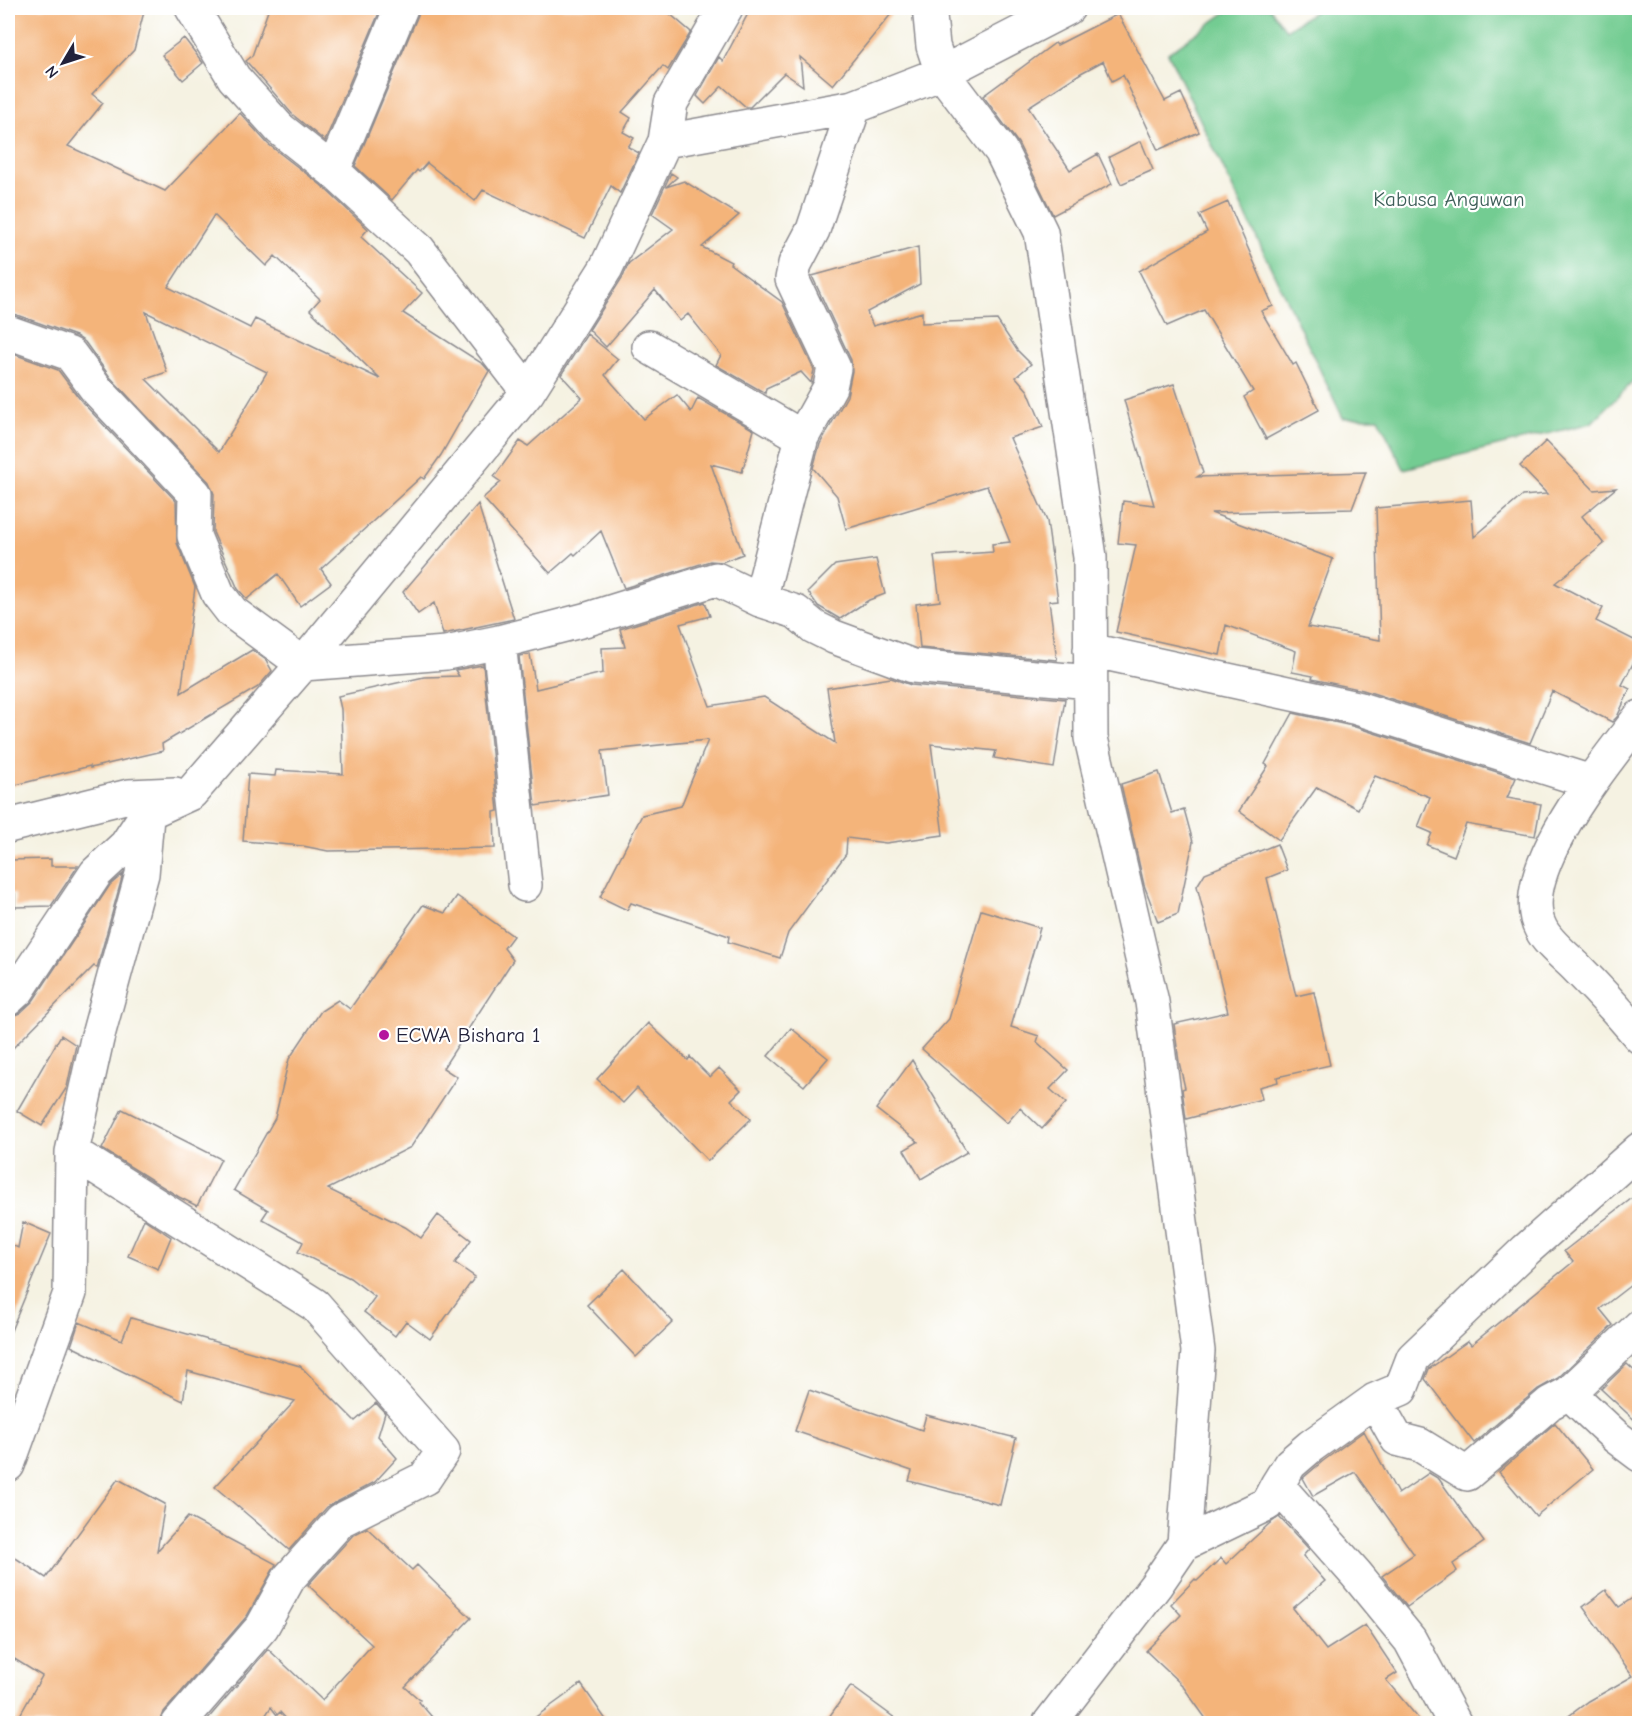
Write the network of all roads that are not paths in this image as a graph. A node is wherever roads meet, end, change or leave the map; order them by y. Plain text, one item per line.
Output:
1 (192, 8) edge
2 (401, 8) edge
3 (932, 8) edge
4 (1068, 8) edge
5 (722, 10) edge
6 (942, 74) junction
7 (854, 107) junction
8 (664, 141) junction
9 (333, 171) junction
10 (8, 332) edge
11 (649, 347) dead end
12 (528, 392) junction
13 (802, 437) junction
14 (760, 600) junction
15 (499, 642) junction
16 (1090, 650) junction
17 (303, 664) junction
18 (1090, 682) junction
19 (1640, 717) edge
20 (1591, 782) junction
21 (191, 793) junction
22 (90, 804) junction
23 (147, 813) junction
24 (8, 826) edge
25 (126, 845) junction
26 (525, 885) dead end
27 (8, 999) edge
28 (1640, 1038) edge
29 (1639, 1151) edge
30 (72, 1152) junction
31 (1640, 1326) edge
32 (1569, 1393) junction
33 (1375, 1400) junction
34 (1640, 1455) edge
35 (8, 1465) edge
36 (1277, 1485) junction
37 (1184, 1544) junction
38 (178, 1724) edge
39 (1049, 1724) edge
40 (1455, 1724) edge

1 - 9 street
2 - 9 street
3 - 6 street
4 - 6 street
5 - 8 street
6 - 7 street
6 - 16 street
7 - 8 street
7 - 13 street
8 - 12 street
9 - 12 street
10 - 17 street
11 - 13 street
12 - 17 street
13 - 14 street
14 - 15 street
14 - 18 street
15 - 17 street
15 - 26 street
16 - 18 street
16 - 20 street
17 - 21 street
18 - 37 street
19 - 20 street
20 - 28 street
21 - 22 street
21 - 23 street
22 - 24 street
22 - 25 street
23 - 25 street
23 - 30 street
25 - 27 street
29 - 33 street
30 - 35 street
30 - 38 street
31 - 32 street
32 - 33 street
32 - 34 street
33 - 36 street
36 - 37 street
36 - 40 street
37 - 39 street

